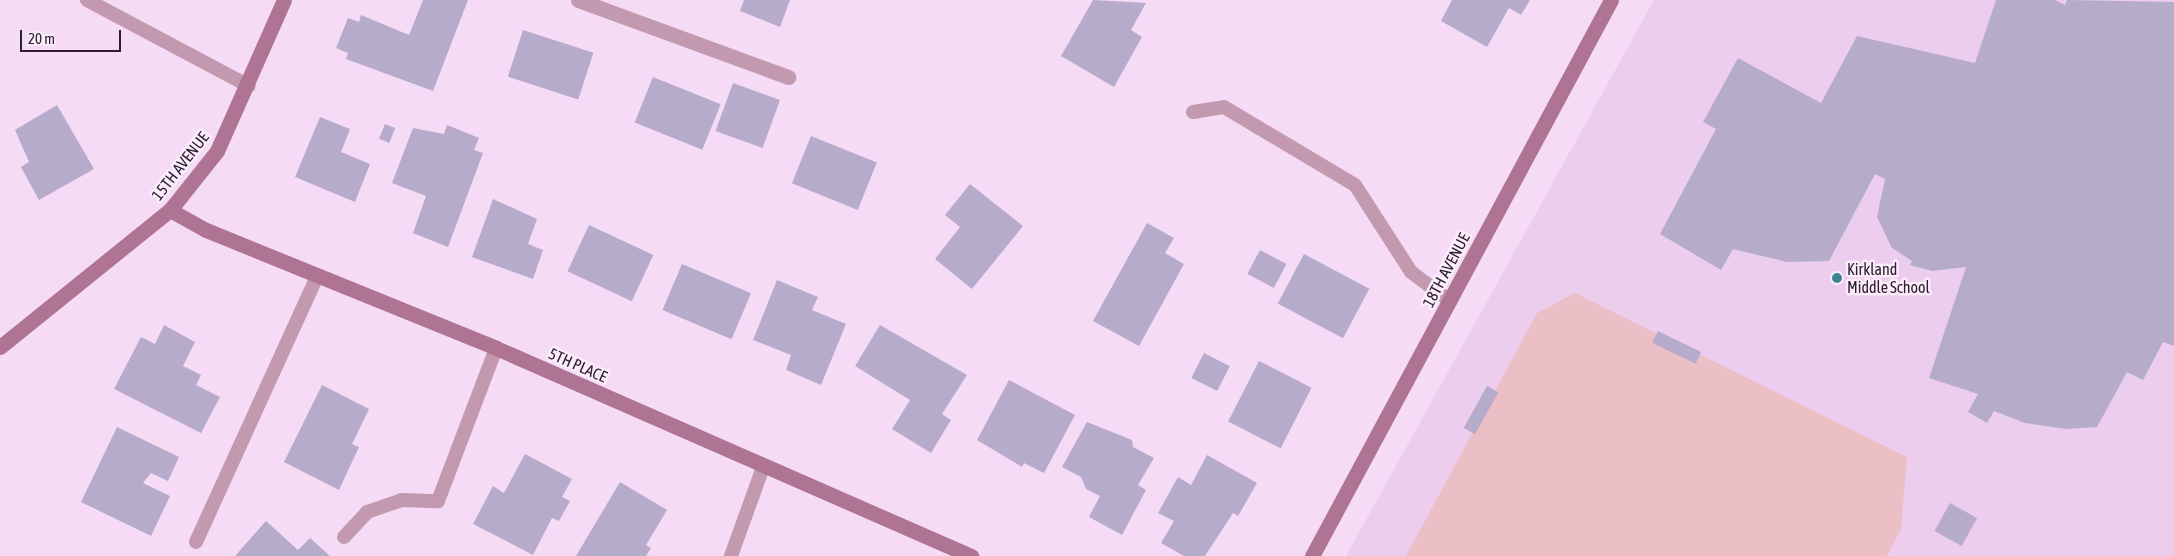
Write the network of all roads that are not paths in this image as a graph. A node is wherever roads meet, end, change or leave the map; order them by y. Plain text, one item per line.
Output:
1 (87, 0) edge
2 (284, 0) edge
3 (578, 0) edge
4 (1611, 0) edge
5 (788, 77) dead end
6 (249, 86) junction
7 (1193, 112) dead end
8 (170, 210) junction
9 (317, 276) junction
10 (1450, 301) junction
11 (0, 347) edge
12 (496, 348) junction
13 (763, 466) junction
14 (344, 537) dead end
15 (196, 542) dead end
16 (731, 556) edge
17 (971, 556) edge
18 (1312, 556) edge

1 - 6 lane
2 - 6 street, 15TH AVENUE
3 - 5 street
4 - 10 street, 18TH AVENUE
6 - 8 street, 15TH AVENUE
7 - 10 lane
8 - 9 street, 5TH PLACE
8 - 11 street, 15TH AVENUE
9 - 12 street, 5TH PLACE
9 - 15 lane
10 - 18 street, 18TH AVENUE
12 - 13 street, 5TH PLACE
12 - 14 lane
13 - 16 lane
13 - 17 street, 5TH PLACE

